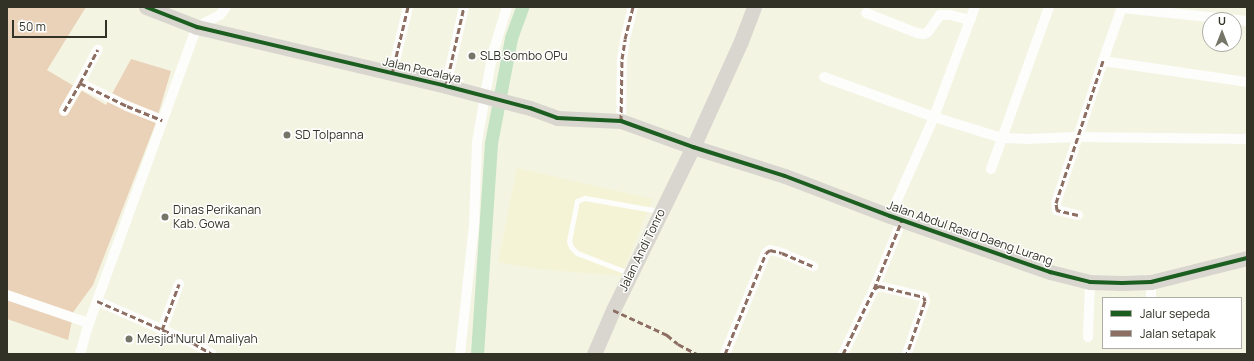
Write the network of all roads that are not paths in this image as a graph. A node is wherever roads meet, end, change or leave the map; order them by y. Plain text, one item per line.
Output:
1 (146, 7) edge
2 (226, 7) edge
3 (408, 7) edge
4 (464, 7) edge
5 (507, 7) edge
6 (633, 7) edge
7 (754, 7) edge
8 (974, 7) edge
9 (1049, 7) edge
10 (1122, 8) edge
11 (866, 13) dead end
12 (970, 20) junction
13 (1247, 21) edge
14 (197, 27) junction
15 (98, 49) dead end
16 (1103, 61) junction
17 (392, 74) junction
18 (824, 77) dead end
19 (1247, 82) edge
20 (80, 83) junction
21 (446, 86) junction
22 (495, 99) junction
23 (64, 110) dead end
24 (934, 117) junction
25 (162, 120) junction
26 (621, 121) junction
27 (1076, 137) junction
28 (1002, 138) junction
29 (1247, 139) edge
30 (693, 147) junction
31 (991, 170) dead end
32 (660, 211) junction
33 (1078, 215) dead end
34 (896, 218) junction
35 (1247, 258) edge
36 (813, 266) dead end
37 (630, 274) junction
38 (1090, 282) junction
39 (1151, 282) junction
40 (178, 284) dead end
41 (874, 289) junction
42 (7, 295) edge
43 (1151, 297) edge
44 (97, 301) junction
45 (89, 324) junction
46 (162, 330) junction
47 (1088, 337) dead end
48 (80, 354) edge
49 (212, 354) edge
50 (460, 354) edge
51 (594, 354) edge
52 (725, 354) edge
53 (843, 354) edge
54 (907, 354) edge

1 - 14 street, Jalan Pacalaya
2 - 14 street
3 - 17 street
4 - 21 street
5 - 22 street
6 - 26 street
7 - 30 street, Jalan Andi Tonro
8 - 12 street
9 - 28 street
10 - 13 street
10 - 16 street
11 - 12 street
12 - 24 street
14 - 17 street, Jalan Pacalaya
14 - 25 street
15 - 20 street
16 - 19 street
16 - 27 street
17 - 21 street, Jalan Pacalaya
18 - 24 street
20 - 23 street
20 - 25 street
21 - 22 street, Jalan Pacalaya
22 - 26 street, Jalan Pacalaya
22 - 50 street
24 - 28 street
24 - 34 street
25 - 44 street
26 - 30 street, Jalan Pacalaya
27 - 28 street
27 - 29 street
27 - 33 street
28 - 31 street
30 - 32 street, Jalan Andi Tonro
30 - 34 street, Jalan Abdul Rasid Daeng Lurang
32 - 37 street, Jalan Andi Tonro
32 - 37 lane
34 - 38 street, Jalan Abdul Rasid Daeng Lurang
34 - 41 street
35 - 39 street, Jalan Abdul Rasid Daeng Lurang
36 - 52 street
37 - 51 street, Jalan Andi Tonro
38 - 39 street, Jalan Abdul Rasid Daeng Lurang
38 - 47 street
39 - 43 street
40 - 46 street
41 - 53 street
41 - 54 street
42 - 45 street
44 - 45 street
44 - 46 street
45 - 48 street
46 - 49 street

